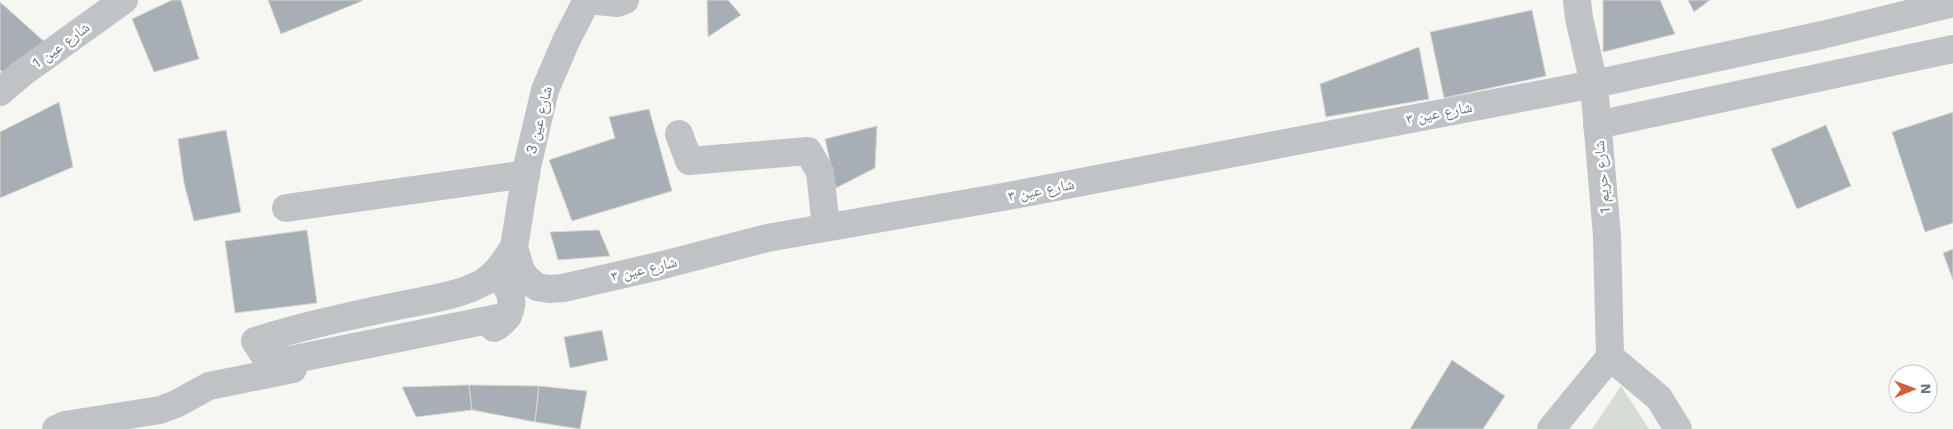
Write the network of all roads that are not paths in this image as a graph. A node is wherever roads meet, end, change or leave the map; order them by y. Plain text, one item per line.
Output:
1 (124, 0) edge
2 (587, 0) edge
3 (625, 0) edge
4 (1577, 0) edge
5 (1953, 4) edge
6 (1953, 49) edge
7 (1594, 84) junction
8 (0, 92) edge
9 (1597, 125) junction
10 (679, 134) dead end
11 (526, 174) junction
12 (286, 208) dead end
13 (826, 227) junction
14 (514, 247) junction
15 (495, 274) junction
16 (508, 316) junction
17 (1610, 357) junction
18 (56, 429) edge
19 (1551, 429) edge
20 (1678, 429) edge

1 - 8 street, شارع عين 1
2 - 3 street
2 - 11 street, شارع عين 3
4 - 7 street, شارع حريم 1
5 - 7 street, شارع عين ٣
6 - 9 street
7 - 9 street, شارع حريم 1
7 - 13 street, شارع عين ٣
9 - 17 street, شارع حريم 1
10 - 13 street
11 - 12 street
11 - 14 street, شارع عين 3
13 - 14 street, شارع عين ٣
14 - 15 street
15 - 16 street
15 - 16 street
16 - 18 street
17 - 19 street
17 - 20 street

